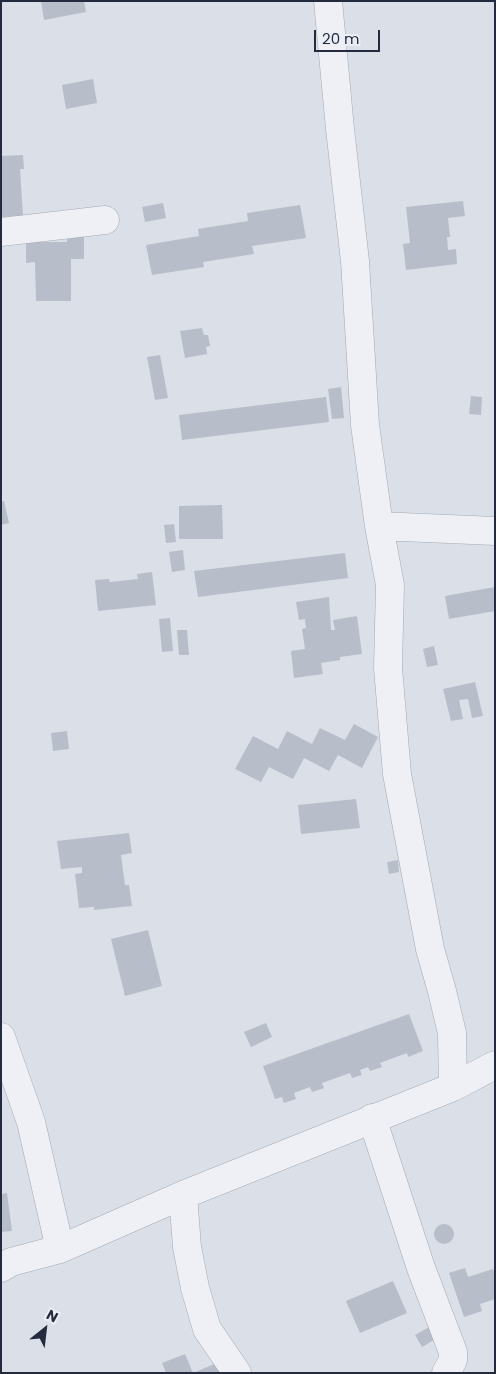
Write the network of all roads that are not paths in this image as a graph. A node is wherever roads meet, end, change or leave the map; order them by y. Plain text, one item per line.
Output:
1 (328, 1) edge
2 (105, 220) dead end
3 (1, 232) edge
4 (379, 526) junction
5 (495, 532) edge
6 (1, 1037) edge
7 (495, 1066) edge
8 (453, 1087) junction
9 (372, 1118) junction
10 (184, 1196) junction
11 (60, 1249) junction
12 (1, 1268) edge
13 (237, 1373) edge
14 (446, 1373) edge

1 - 4 street
2 - 3 street
4 - 5 street
4 - 8 street
6 - 11 street
7 - 8 street
8 - 9 street
9 - 10 street
9 - 14 street
10 - 11 street
10 - 13 street
11 - 12 street

